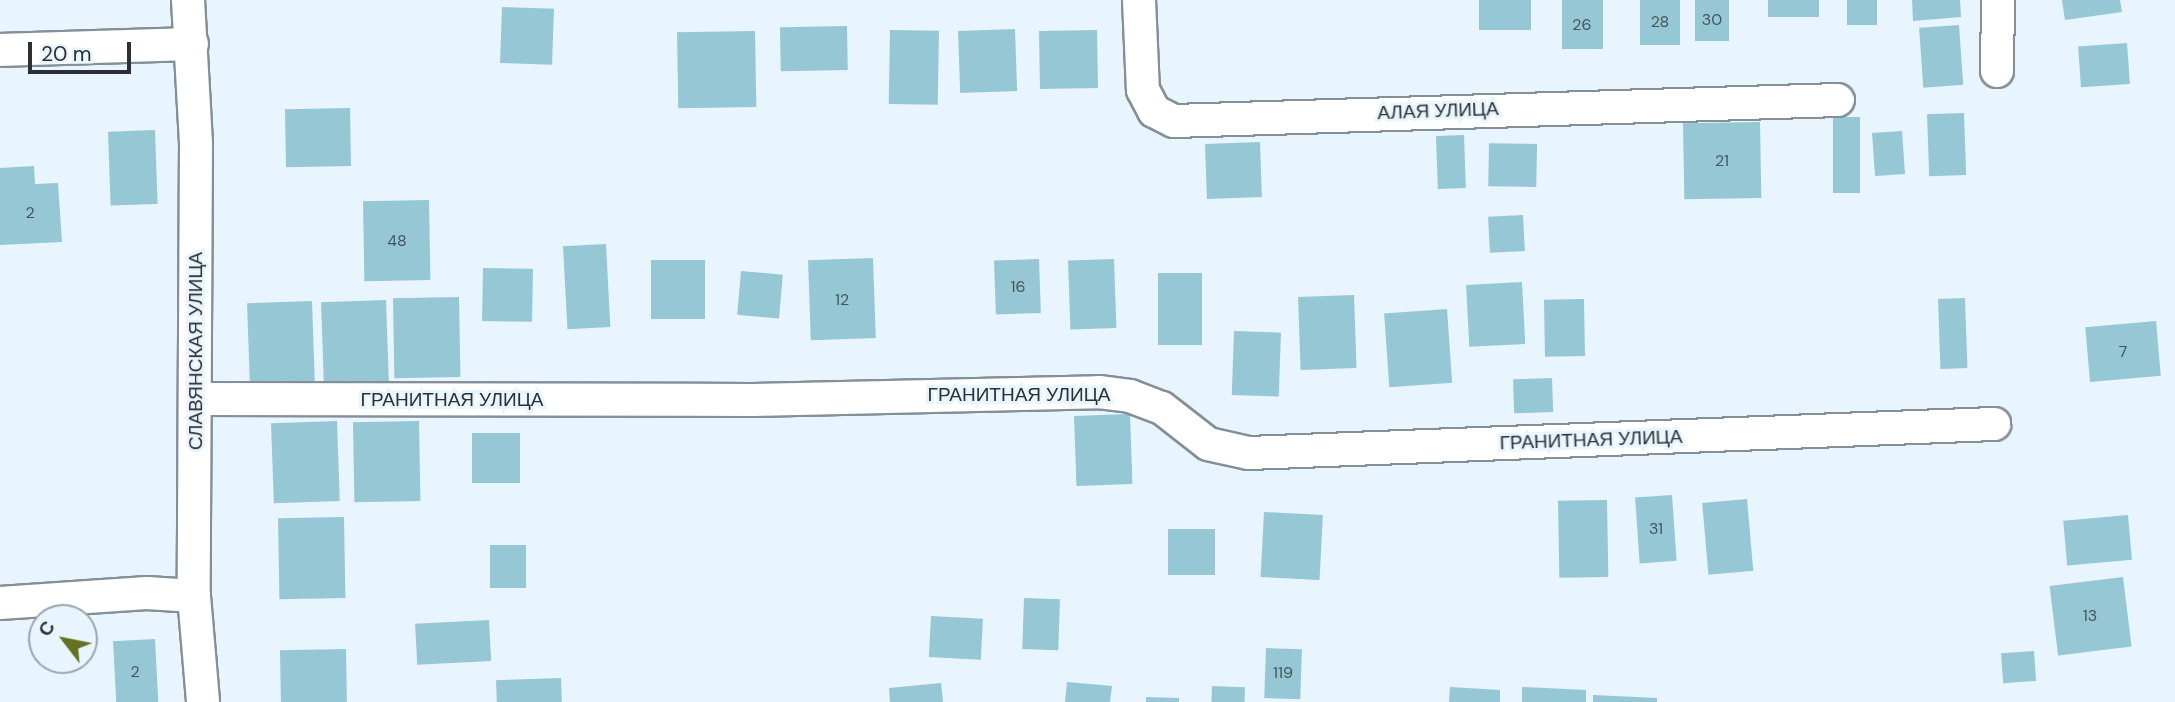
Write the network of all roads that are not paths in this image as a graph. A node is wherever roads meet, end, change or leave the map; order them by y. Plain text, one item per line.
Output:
1 (188, 0) edge
2 (1139, 0) edge
3 (1997, 0) edge
4 (192, 44) junction
5 (0, 50) edge
6 (1997, 71) dead end
7 (1838, 100) dead end
8 (196, 399) junction
9 (1994, 424) dead end
10 (194, 596) junction
11 (0, 603) edge
12 (203, 702) edge

1 - 4 street, СЛАВЯНСКАЯ УЛИЦА
2 - 7 street, АЛАЯ УЛИЦА
3 - 6 street
4 - 5 street
4 - 8 street, СЛАВЯНСКАЯ УЛИЦА
8 - 9 street, ГРАНИТНАЯ УЛИЦА
8 - 10 street, СЛАВЯНСКАЯ УЛИЦА
10 - 11 street
10 - 12 street, СЛАВЯНСКАЯ УЛИЦА

